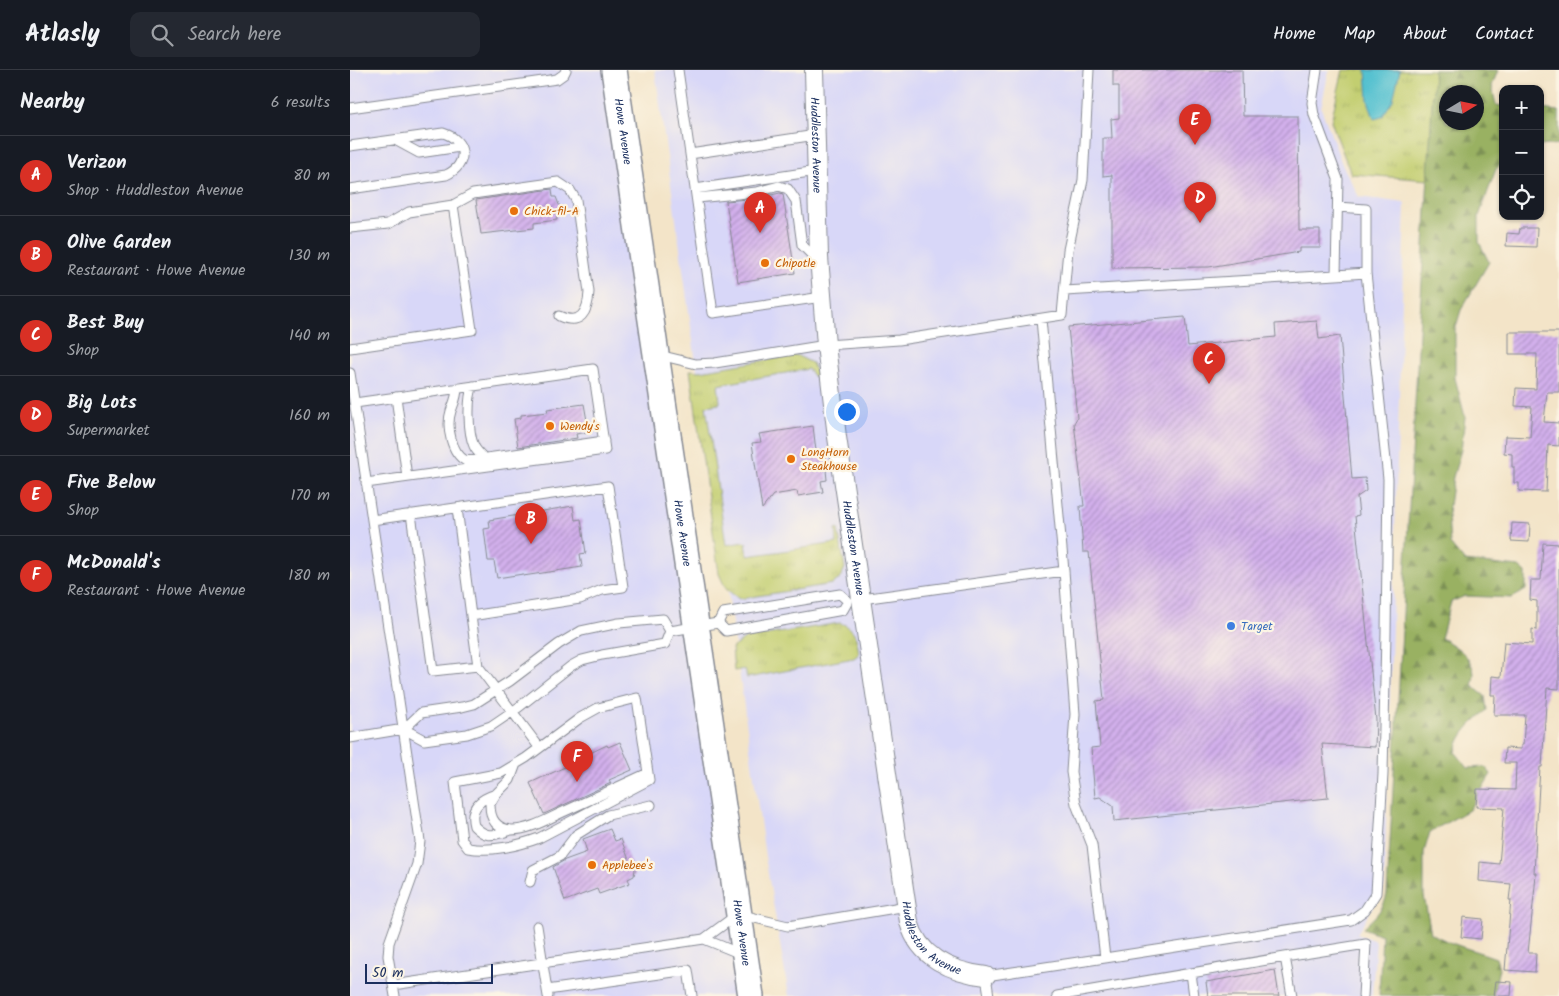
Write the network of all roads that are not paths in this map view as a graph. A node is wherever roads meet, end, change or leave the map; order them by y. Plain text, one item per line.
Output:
1 (566, 70) edge
2 (614, 70) edge
3 (678, 70) edge
4 (814, 70) edge
5 (1089, 70) edge
6 (1317, 70) edge
7 (350, 108) edge
8 (816, 135) junction
9 (395, 140) junction
10 (350, 146) edge
11 (460, 147) junction
12 (690, 154) junction
13 (817, 171) junction
14 (350, 189) edge
15 (696, 194) junction
16 (453, 205) junction
17 (1338, 207) junction
18 (350, 228) edge
19 (819, 257) junction
20 (1366, 273) junction
21 (1336, 275) junction
22 (1065, 291) junction
23 (822, 298) junction
24 (559, 316) dead end
25 (1041, 318) junction
26 (826, 345) junction
27 (350, 348) edge
28 (656, 354) junction
29 (350, 373) edge
30 (473, 386) junction
31 (458, 388) junction
32 (396, 397) junction
33 (354, 403) junction
34 (604, 441) junction
35 (484, 458) junction
36 (407, 477) junction
37 (366, 483) junction
38 (457, 508) junction
39 (411, 514) junction
40 (372, 520) junction
41 (1064, 571) junction
42 (862, 599) junction
43 (471, 616) junction
44 (707, 625) junction
45 (670, 631) junction
46 (478, 666) junction
47 (497, 690) junction
48 (513, 711) junction
49 (404, 729) junction
50 (350, 738) edge
51 (539, 747) junction
52 (516, 764) junction
53 (648, 773) junction
54 (496, 794) junction
55 (652, 805) dead end
56 (512, 830) junction
57 (530, 882) dead end
58 (906, 906) junction
59 (738, 914) junction
60 (537, 926) dead end
61 (704, 939) junction
62 (745, 956) junction
63 (1285, 957) junction
64 (1105, 958) junction
65 (543, 962) junction
66 (1191, 973) junction
67 (986, 976) junction
68 (393, 985) junction
69 (548, 993) edge
70 (395, 996) edge
71 (692, 996) edge
72 (751, 996) edge
73 (989, 996) edge
74 (1056, 996) edge
75 (1194, 996) edge
76 (1292, 996) edge
77 (1363, 996) edge

1 - 7 lane
2 - 28 street, Howe Avenue
3 - 12 lane
4 - 8 street, Huddleston Avenue
5 - 22 lane
6 - 17 lane
8 - 12 lane
8 - 13 street, Huddleston Avenue
9 - 10 lane
9 - 11 lane
9 - 11 lane
11 - 14 lane
12 - 15 lane
13 - 15 lane
13 - 19 street, Huddleston Avenue
15 - 19 lane
15 - 23 lane
16 - 18 lane
16 - 24 lane
16 - 27 lane
17 - 20 lane
17 - 21 lane
19 - 23 street, Huddleston Avenue
20 - 21 lane
20 - 64 lane
21 - 22 lane
22 - 25 lane
23 - 26 street, Huddleston Avenue
25 - 26 lane
25 - 41 lane
26 - 28 lane
26 - 42 street, Huddleston Avenue
28 - 44 street, Howe Avenue
29 - 33 lane
30 - 31 lane
30 - 34 lane
30 - 35 lane
31 - 32 lane
31 - 35 lane
32 - 33 lane
32 - 36 lane
33 - 37 lane
34 - 35 lane
34 - 36 lane
36 - 37 lane
37 - 40 lane
38 - 39 lane
38 - 43 lane
38 - 43 lane
39 - 40 lane
39 - 46 lane
40 - 49 lane
41 - 42 lane
41 - 64 lane
42 - 58 street, Huddleston Avenue
43 - 46 lane
44 - 44 lane
44 - 45 lane
44 - 59 street, Howe Avenue
45 - 47 lane
45 - 48 lane
46 - 47 lane
47 - 48 lane
47 - 49 lane
48 - 49 lane
48 - 51 lane
49 - 50 lane
49 - 68 lane
51 - 52 lane
51 - 53 lane
52 - 53 lane
52 - 54 lane
53 - 56 lane
54 - 56 lane
54 - 56 lane
55 - 57 lane
58 - 59 lane
58 - 67 street, Huddleston Avenue
59 - 61 lane
59 - 62 street, Howe Avenue
60 - 65 lane
61 - 62 lane
61 - 65 lane
62 - 72 street, Howe Avenue
63 - 66 lane
63 - 76 lane
63 - 77 lane
64 - 67 lane
65 - 68 lane
65 - 69 lane
66 - 74 lane
66 - 75 lane
67 - 73 lane
68 - 70 lane
69 - 71 lane

